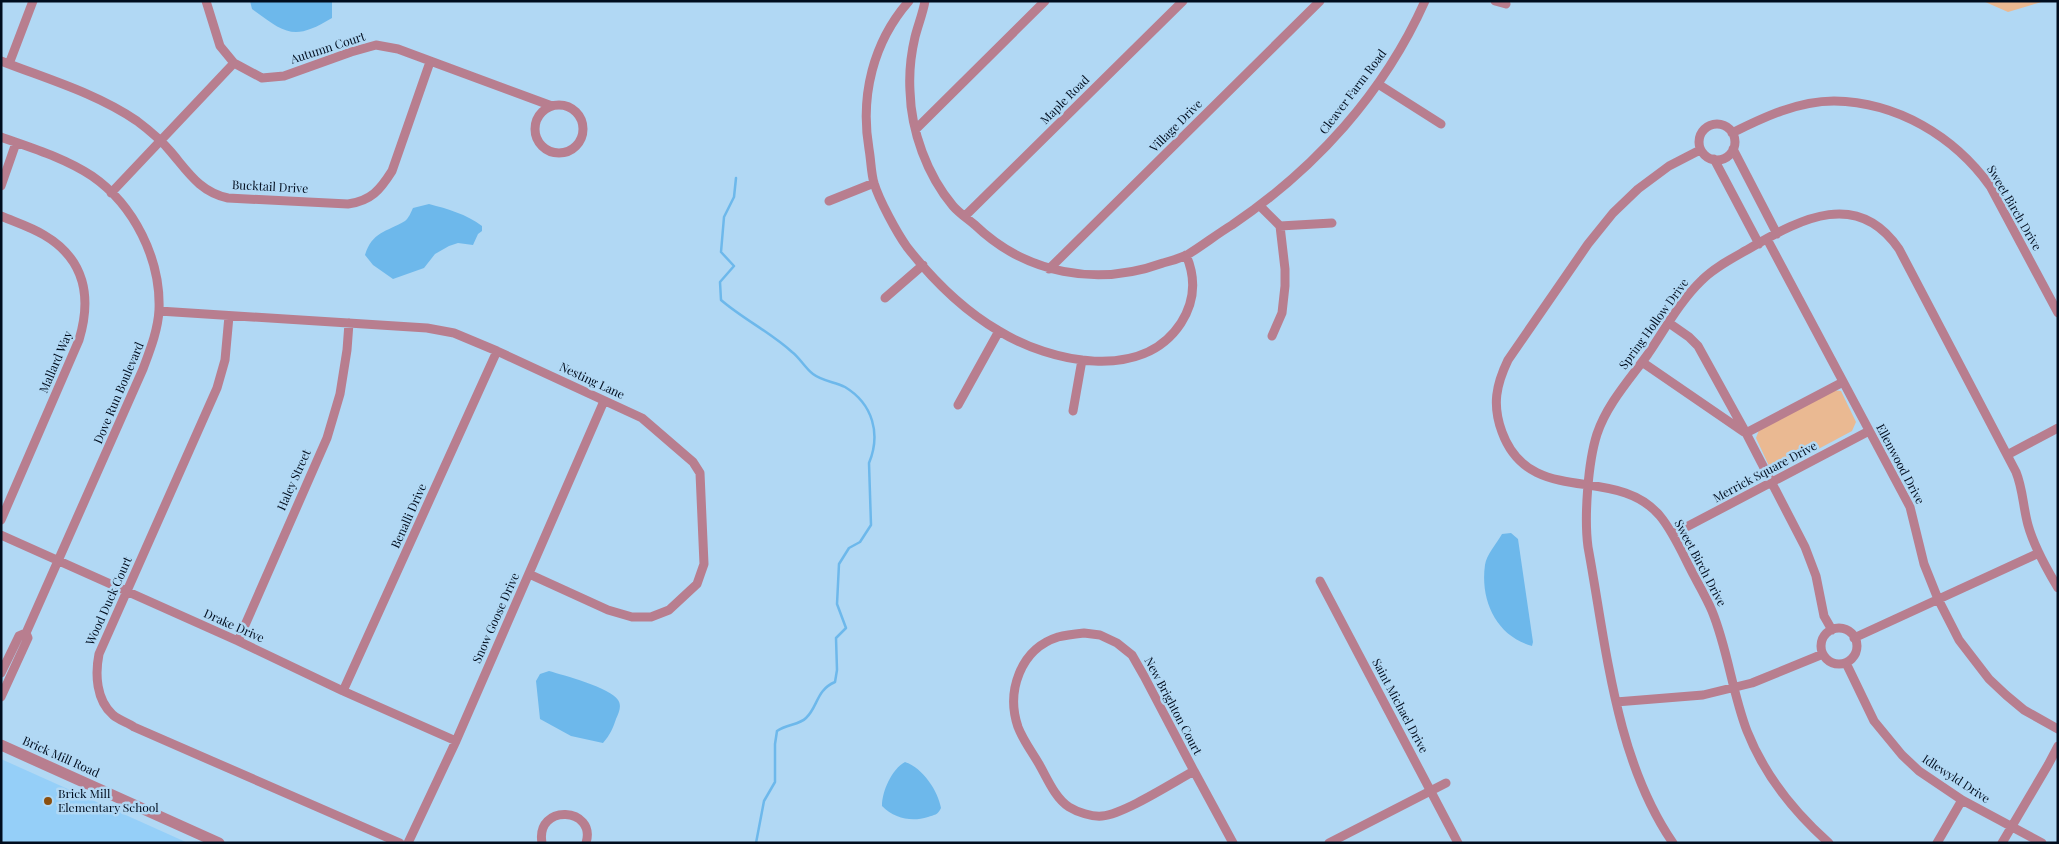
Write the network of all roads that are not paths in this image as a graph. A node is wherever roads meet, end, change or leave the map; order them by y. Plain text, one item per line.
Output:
1 (33, 1) edge
2 (206, 1) edge
3 (909, 1) edge
4 (925, 1) edge
5 (1045, 1) edge
6 (1183, 1) edge
7 (1320, 1) edge
8 (1425, 1) edge
9 (1495, 1) edge
10 (1506, 4) dead end
11 (430, 62) junction
12 (5, 63) edge
13 (234, 63) junction
14 (1378, 84) junction
15 (552, 106) junction
16 (1441, 124) dead end
17 (916, 129) junction
18 (1732, 133) junction
19 (1, 137) edge
20 (160, 140) junction
21 (16, 143) junction
22 (1733, 149) junction
23 (1700, 150) junction
24 (1714, 159) junction
25 (874, 183) junction
26 (1, 186) edge
27 (110, 192) junction
28 (829, 201) dead end
29 (1260, 206) junction
30 (1, 216) edge
31 (965, 216) junction
32 (1332, 223) dead end
33 (1280, 226) junction
34 (1777, 234) junction
35 (1767, 239) junction
36 (1758, 244) junction
37 (1186, 255) junction
38 (923, 265) junction
39 (1049, 269) junction
40 (884, 298) dead end
41 (159, 311) junction
42 (2058, 313) edge
43 (229, 316) junction
44 (349, 323) junction
45 (1669, 323) junction
46 (999, 331) junction
47 (1272, 336) dead end
48 (497, 351) junction
49 (1082, 360) junction
50 (1642, 362) junction
51 (1843, 382) junction
52 (604, 401) junction
53 (958, 405) dead end
54 (1073, 411) dead end
55 (2058, 428) edge
56 (1869, 431) junction
57 (1746, 433) junction
58 (2007, 455) junction
59 (1771, 483) junction
60 (1589, 485) junction
61 (1, 520) edge
62 (1673, 534) junction
63 (1, 535) edge
64 (2039, 553) junction
65 (58, 562) junction
66 (529, 574) junction
67 (1320, 581) dead end
68 (2058, 588) edge
69 (127, 592) junction
70 (1938, 599) junction
71 (1832, 630) junction
72 (26, 633) junction
73 (1854, 638) junction
74 (238, 641) junction
75 (1823, 654) junction
76 (1846, 663) junction
77 (1, 672) edge
78 (1733, 688) junction
79 (343, 691) junction
80 (1, 697) edge
81 (1616, 702) junction
82 (2058, 729) edge
83 (456, 741) junction
84 (1, 745) edge
85 (2058, 746) edge
86 (1194, 771) junction
87 (1446, 783) dead end
88 (1431, 792) junction
89 (1962, 800) junction
90 (2012, 827) junction
91 (219, 843) edge
92 (400, 843) edge
93 (408, 843) edge
94 (542, 843) edge
95 (586, 843) edge
96 (1233, 843) edge
97 (1329, 843) edge
98 (1458, 843) edge
99 (1673, 843) edge
100 (1828, 843) edge
101 (1937, 843) edge
102 (2002, 843) edge
103 (2042, 843) edge

1 - 12 street
2 - 13 street, Autumn Court
3 - 25 street
4 - 17 street, Cleaver Farm Road
5 - 17 street
6 - 31 street, Maple Road
7 - 39 street, Village Drive
8 - 14 street, Cleaver Farm Road
9 - 10 street
11 - 13 street, Autumn Court
11 - 15 street, Autumn Court
11 - 20 street, Bucktail Drive
12 - 20 street, Bucktail Drive
13 - 20 street
14 - 16 street
14 - 29 street, Cleaver Farm Road
15 - 15 street, Autumn Court
17 - 31 street, Cleaver Farm Road
18 - 22 street
18 - 23 street
18 - 42 street, Sweet Birch Drive
19 - 21 street, Dove Run Boulevard
20 - 27 street
21 - 26 street
21 - 27 street, Dove Run Boulevard
22 - 24 street
22 - 34 street
23 - 24 street
23 - 60 street, Sweet Birch Drive
24 - 36 street
25 - 28 street
25 - 38 street
27 - 41 street, Dove Run Boulevard
29 - 33 street
29 - 37 street, Cleaver Farm Road
30 - 61 street, Mallard Way
31 - 39 street, Cleaver Farm Road
32 - 33 street
33 - 47 street
34 - 35 street, Spring Hollow Drive
34 - 58 street, Spring Hollow Drive
35 - 36 street, Spring Hollow Drive
35 - 51 street, Ellenwood Drive
36 - 45 street, Spring Hollow Drive
37 - 39 street, Cleaver Farm Road
37 - 49 street
38 - 40 street
38 - 46 street
41 - 43 street, Nesting Lane
41 - 65 street, Dove Run Boulevard
43 - 44 street, Nesting Lane
43 - 69 street, Wood Duck Court
44 - 48 street, Nesting Lane
44 - 74 street, Haley Street
45 - 50 street, Spring Hollow Drive
45 - 57 street
46 - 49 street
46 - 53 street
48 - 52 street, Nesting Lane
48 - 79 street, Benalli Drive
49 - 54 street
50 - 57 street
50 - 60 street, Spring Hollow Drive
51 - 56 street, Ellenwood Drive
51 - 57 street
52 - 66 street, Snow Goose Drive
52 - 66 street, Nesting Lane
55 - 58 street
56 - 59 street, Merrick Square Drive
56 - 70 street, Ellenwood Drive
57 - 59 street
58 - 64 street, Spring Hollow Drive
59 - 62 street, Merrick Square Drive
59 - 71 street
60 - 62 street, Sweet Birch Drive
60 - 81 street, Spring Hollow Drive
62 - 78 street, Sweet Birch Drive
63 - 65 street, Drake Drive
64 - 68 street, Spring Hollow Drive
64 - 70 street
65 - 69 street, Drake Drive
65 - 72 street, Dove Run Boulevard
66 - 83 street, Snow Goose Drive
67 - 88 street, Saint Michael Drive
69 - 74 street, Drake Drive
69 - 92 street, Wood Duck Court
70 - 73 street
70 - 82 street, Ellenwood Drive
71 - 73 street
71 - 75 street
72 - 77 street, Dove Run Boulevard
72 - 80 street, Dove Run Boulevard
73 - 76 street
74 - 79 street, Drake Drive
75 - 76 street
75 - 78 street
76 - 89 street, Idlewyld Drive
78 - 81 street
78 - 100 street, Sweet Birch Drive
79 - 83 street, Drake Drive
81 - 99 street, Spring Hollow Drive
83 - 93 street, Snow Goose Drive
84 - 91 street, Brick Mill Road
85 - 90 street
86 - 86 street, New Brighton Court
86 - 96 street, New Brighton Court
87 - 88 street
88 - 97 street
88 - 98 street, Saint Michael Drive
89 - 90 street, Idlewyld Drive
89 - 101 street
90 - 102 street
90 - 103 street, Idlewyld Drive
94 - 95 street

